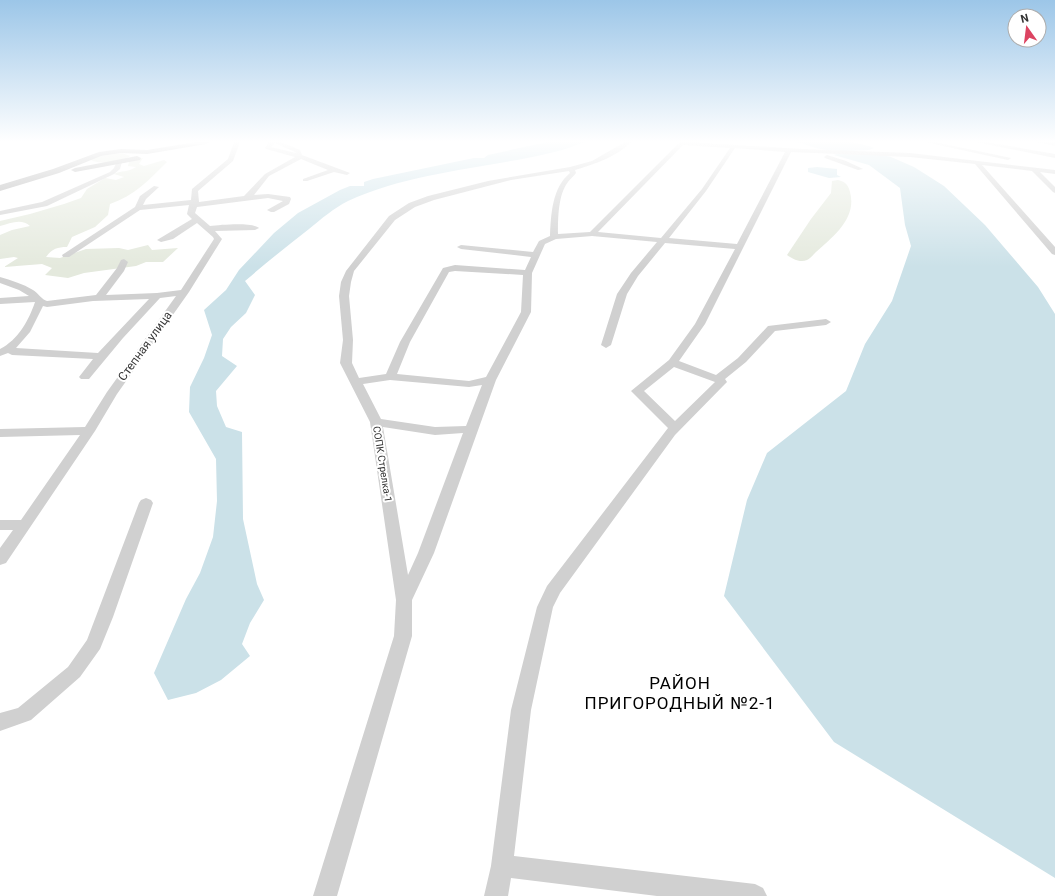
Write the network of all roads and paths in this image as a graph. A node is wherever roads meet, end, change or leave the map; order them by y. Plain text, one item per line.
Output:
1 (15, 184) edge
2 (88, 184) edge
3 (200, 184) edge
4 (259, 184) edge
5 (488, 184) edge
6 (564, 184) edge
7 (643, 184) edge
8 (708, 184) edge
9 (772, 184) edge
10 (995, 184) edge
11 (1047, 184) edge
12 (156, 187) dead end
13 (0, 188) edge
14 (1055, 192) edge
15 (246, 198) junction
16 (194, 203) junction
17 (138, 208) junction
18 (271, 210) dead end
19 (0, 213) edge
20 (196, 220) junction
21 (255, 228) dead end
22 (207, 229) junction
23 (592, 234) junction
24 (554, 237) junction
25 (161, 240) dead end
26 (663, 240) junction
27 (461, 247) dead end
28 (740, 247) junction
29 (1055, 252) edge
30 (66, 255) dead end
31 (535, 255) junction
32 (124, 262) dead end
33 (528, 273) junction
34 (0, 280) edge
35 (14, 284) junction
36 (184, 292) junction
37 (0, 294) edge
38 (157, 296) junction
39 (99, 297) junction
40 (39, 300) junction
41 (0, 301) edge
42 (826, 322) dead end
43 (606, 345) dead end
44 (11, 349) junction
45 (0, 353) edge
46 (100, 356) junction
47 (673, 362) junction
48 (84, 377) dead end
49 (390, 377) junction
50 (718, 379) junction
51 (490, 380) junction
52 (356, 382) junction
53 (376, 422) junction
54 (676, 428) junction
55 (471, 429) junction
56 (88, 431) junction
57 (0, 433) edge
58 (146, 503) dead end
59 (0, 524) edge
60 (25, 525) junction
61 (0, 559) edge
62 (404, 600) junction
63 (0, 722) edge
64 (502, 866) junction
65 (325, 896) edge
66 (496, 896) edge
67 (755, 896) edge

1 - 13 main road
2 - 19 street
3 - 16 street
4 - 15 street
5 - 52 street, СОПК Стрелка-1
6 - 24 street
7 - 23 street
8 - 26 street
9 - 28 street
10 - 29 street
11 - 14 street
12 - 17 street
15 - 16 street
15 - 18 street
16 - 17 street
16 - 20 street
17 - 30 street
20 - 22 street, Степная улица
20 - 25 street
21 - 22 street
22 - 36 street, Степная улица
23 - 24 street
23 - 26 street
24 - 31 street
26 - 28 street
26 - 43 street
27 - 31 street
28 - 47 street
31 - 33 street
32 - 39 street
33 - 49 street
33 - 51 street
34 - 35 street
35 - 37 street
35 - 40 street
36 - 38 street
36 - 56 street, Степная улица
38 - 39 street
38 - 46 street
39 - 40 street
40 - 41 street
40 - 44 street
42 - 50 street
44 - 45 street
44 - 46 street
46 - 48 street
47 - 50 street
47 - 54 street
49 - 51 street
49 - 52 street
50 - 54 street
51 - 55 street
52 - 53 street, СОПК Стрелка-1
53 - 55 street
53 - 62 street, СОПК Стрелка-1
54 - 64 street
55 - 62 street
56 - 57 street
56 - 60 street, Степная улица
58 - 63 street
59 - 60 street
60 - 61 street, Степная улица
62 - 65 street
64 - 66 street
64 - 67 street

